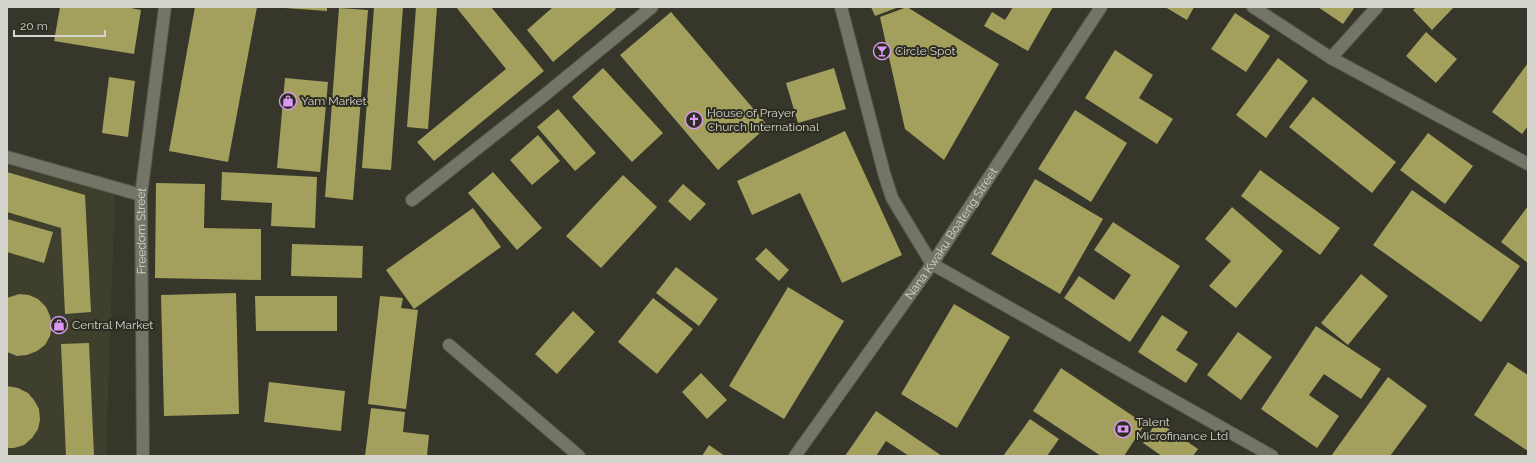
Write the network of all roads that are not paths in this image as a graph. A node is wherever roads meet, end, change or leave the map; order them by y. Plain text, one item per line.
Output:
1 (165, 7) edge
2 (652, 7) edge
3 (841, 7) edge
4 (1101, 7) edge
5 (1253, 7) edge
6 (1377, 7) edge
7 (1331, 58) junction
8 (7, 156) edge
9 (1528, 164) edge
10 (141, 195) junction
11 (412, 200) dead end
12 (932, 264) junction
13 (448, 344) dead end
14 (143, 456) edge
15 (579, 456) edge
16 (795, 456) edge
17 (1272, 456) edge

1 - 10 street, Freedom Street
2 - 11 street
3 - 12 street
4 - 12 street, Nana Kwaku Boateng Street
5 - 7 street
6 - 7 street
7 - 9 street
8 - 10 street
10 - 14 street, Freedom Street
12 - 16 street, Nana Kwaku Boateng Street
12 - 17 street
13 - 15 street

